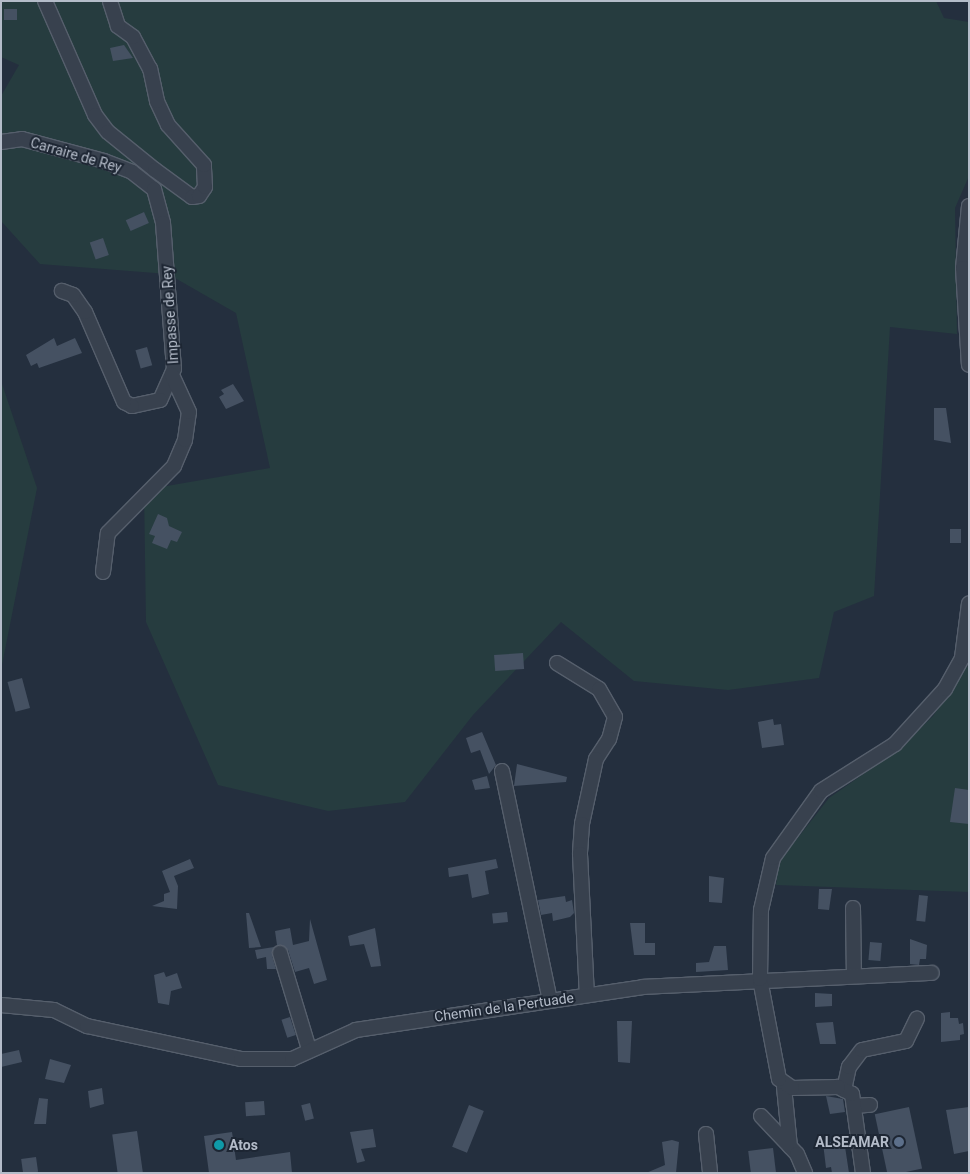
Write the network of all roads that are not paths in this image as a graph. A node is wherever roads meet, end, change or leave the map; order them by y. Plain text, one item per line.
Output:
1 (45, 1) edge
2 (110, 1) edge
3 (1, 142) edge
4 (969, 206) edge
5 (161, 208) joint
6 (62, 291) dead end
7 (969, 365) edge
8 (172, 375) junction
9 (102, 572) dead end
10 (969, 603) edge
11 (557, 662) dead end
12 (502, 771) dead end
13 (853, 908) dead end
14 (280, 952) dead end
15 (932, 973) dead end
16 (854, 976) junction
17 (760, 979) junction
18 (587, 995) junction
19 (550, 1000) junction
20 (1, 1005) edge
21 (917, 1018) dead end
22 (309, 1049) junction
23 (784, 1086) junction
24 (844, 1090) junction
25 (870, 1105) dead end
26 (854, 1106) junction
27 (761, 1116) dead end
28 (706, 1134) dead end
29 (790, 1147) junction
30 (710, 1173) edge
31 (805, 1173) edge
32 (863, 1173) edge

1 - 2 street
3 - 5 street, Carraire de Rey
4 - 7 street
5 - 8 street, Impasse de Rey
6 - 8 street, Impasse de Rey
8 - 9 street
10 - 17 street
11 - 18 street
12 - 19 street
13 - 16 street
14 - 22 street
15 - 16 street, Chemin de la Pertuade
16 - 17 street, Chemin de la Pertuade
17 - 18 street, Chemin de la Pertuade
17 - 23 street
18 - 19 street, Chemin de la Pertuade
19 - 22 street, Chemin de la Pertuade
20 - 22 street, Chemin de la Pertuade
21 - 24 street
23 - 24 street
23 - 29 street
24 - 26 street
25 - 26 street
26 - 32 street
27 - 29 street
28 - 30 street
29 - 31 street

